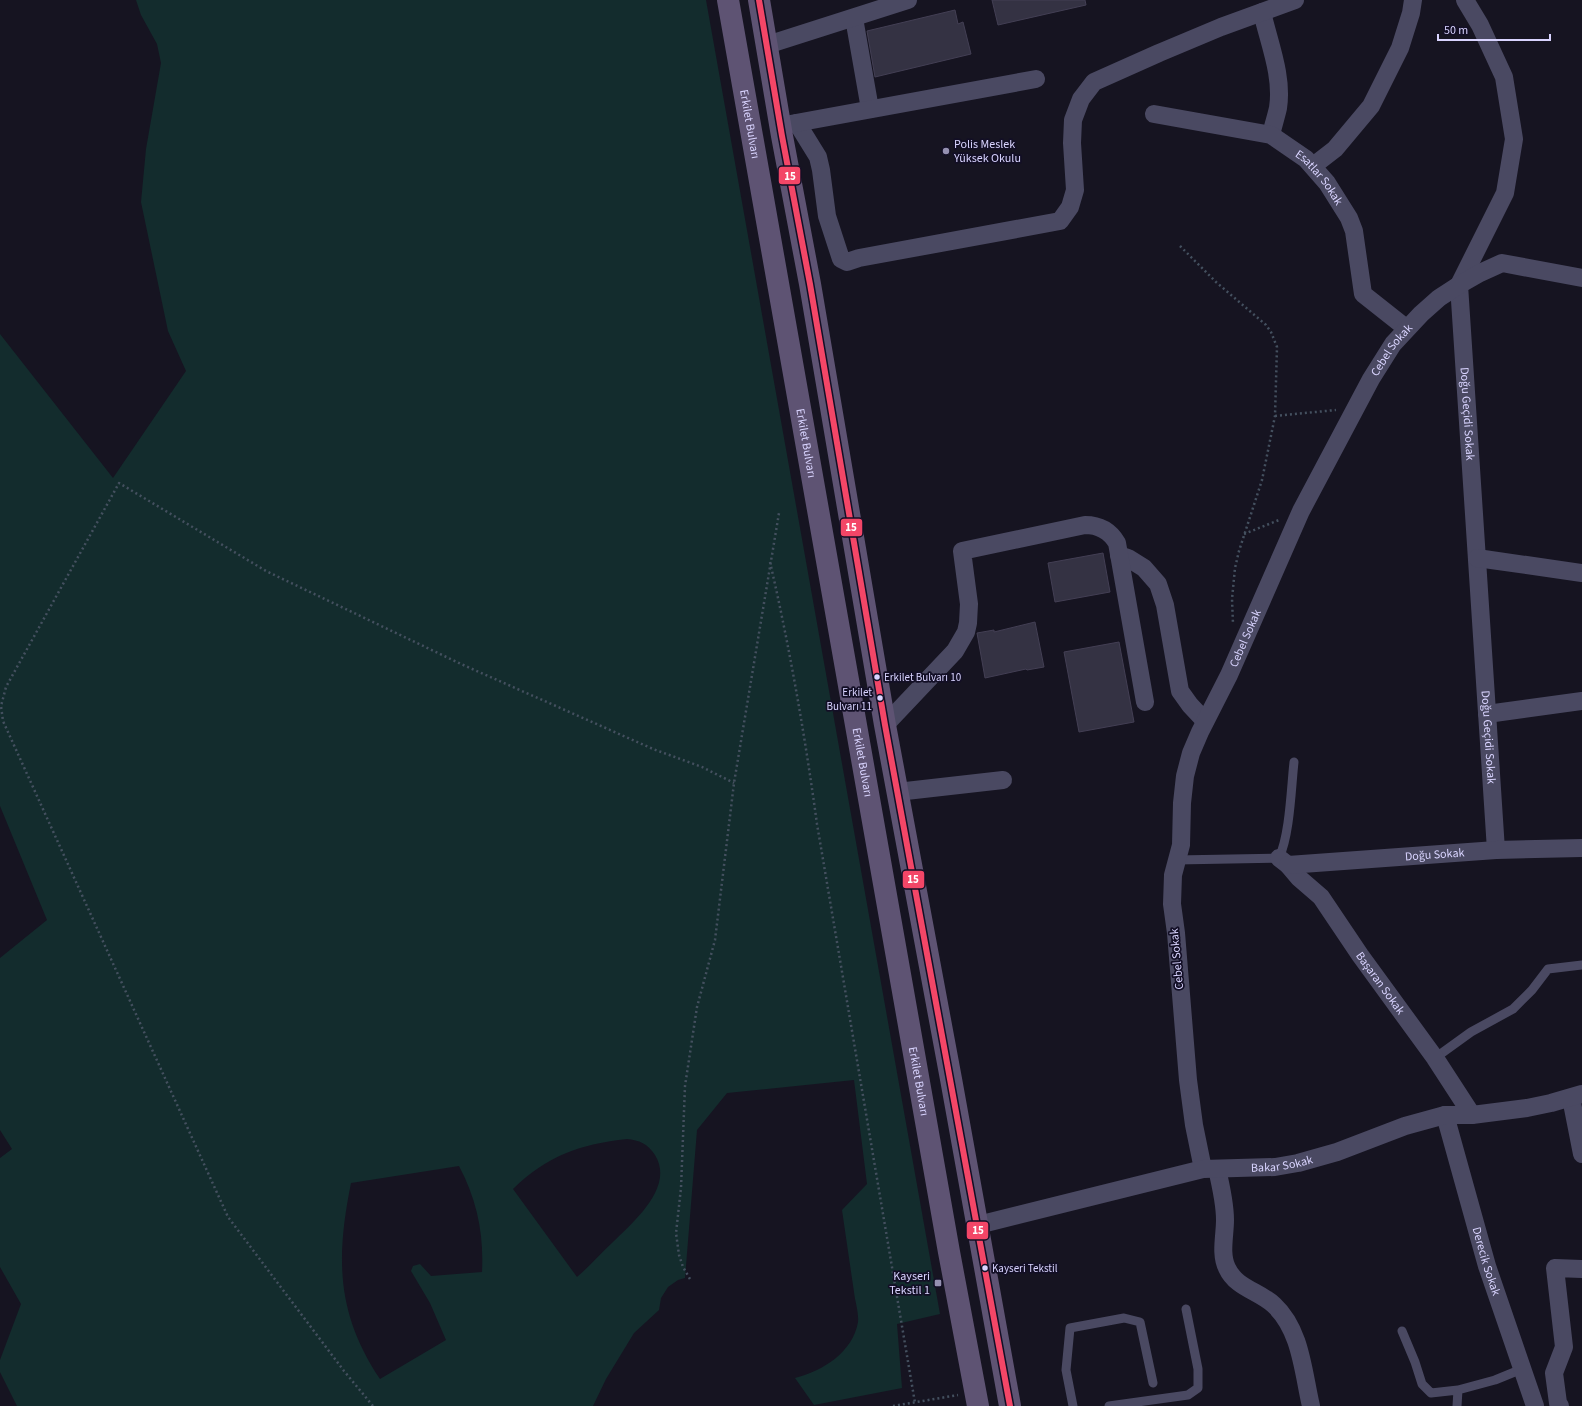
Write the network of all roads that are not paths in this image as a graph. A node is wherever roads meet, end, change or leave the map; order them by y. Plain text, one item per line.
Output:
1 (728, 0) edge
2 (759, 0) edge
3 (908, 0) edge
4 (1295, 0) edge
5 (1412, 0) edge
6 (1465, 0) edge
7 (859, 11) edge
8 (1262, 12) junction
9 (767, 45) junction
10 (1036, 78) dead end
11 (870, 109) junction
12 (1154, 114) dead end
13 (789, 124) junction
14 (1271, 135) junction
15 (1313, 166) junction
16 (1582, 278) edge
17 (1459, 284) junction
18 (1406, 328) junction
19 (1119, 555) junction
20 (1477, 558) junction
21 (1582, 573) edge
22 (1582, 701) edge
23 (1145, 702) dead end
24 (1487, 714) junction
25 (1205, 721) junction
26 (885, 725) junction
27 (1294, 762) dead end
28 (1003, 780) dead end
29 (898, 792) junction
30 (1582, 848) edge
31 (1496, 850) junction
32 (1176, 860) junction
33 (1284, 862) junction
34 (1582, 965) edge
35 (1435, 1058) junction
36 (1576, 1096) edge
37 (1445, 1115) junction
38 (1472, 1115) junction
39 (1582, 1154) edge
40 (1210, 1169) junction
41 (978, 1225) junction
42 (1582, 1270) edge
43 (1186, 1310) dead end
44 (1402, 1331) dead end
45 (1522, 1369) junction
46 (1153, 1383) dead end
47 (1006, 1384) junction
48 (1458, 1390) junction
49 (977, 1399) edge
50 (1010, 1406) edge
51 (1073, 1406) edge
52 (1109, 1406) edge
53 (1311, 1406) edge
54 (1457, 1406) edge
55 (1535, 1406) edge
56 (1560, 1406) edge

1 - 49 main road, Erkilet Bulvarı
2 - 9 main road
3 - 7 street
4 - 8 street
5 - 15 street
6 - 17 street
7 - 9 street
7 - 11 street
8 - 13 street
8 - 14 street
9 - 13 main road
10 - 11 street
11 - 13 street
12 - 14 street, Esatlar Sokak
13 - 26 main road
14 - 15 street, Esatlar Sokak
15 - 18 street, Esatlar Sokak
16 - 17 street, Cebel Sokak
17 - 18 street, Cebel Sokak
17 - 20 street, Doğu Geçidi Sokak
18 - 25 street, Cebel Sokak
19 - 23 street
19 - 25 street
19 - 26 street
20 - 21 street
20 - 24 street, Doğu Geçidi Sokak
22 - 24 street
24 - 31 street, Doğu Geçidi Sokak
25 - 32 street, Cebel Sokak
26 - 29 main road
27 - 33 lane
28 - 29 street
29 - 41 main road
30 - 31 street, Doğu Sokak
31 - 33 street, Doğu Sokak
32 - 33 lane
32 - 40 street, Cebel Sokak
33 - 35 street, Başaran Sokak
34 - 35 lane
35 - 38 street, Başaran Sokak
36 - 38 street, Bakar Sokak
36 - 39 street
37 - 38 street, Bakar Sokak
37 - 40 street, Bakar Sokak
37 - 45 street, Derecik Sokak
40 - 41 street, Bakar Sokak
40 - 53 street, Cebel Sokak
41 - 47 main road
42 - 56 street
43 - 52 lane
44 - 48 lane
45 - 48 lane
45 - 55 street, Derecik Sokak
46 - 51 lane
47 - 49 main road
47 - 50 main road
48 - 54 lane

